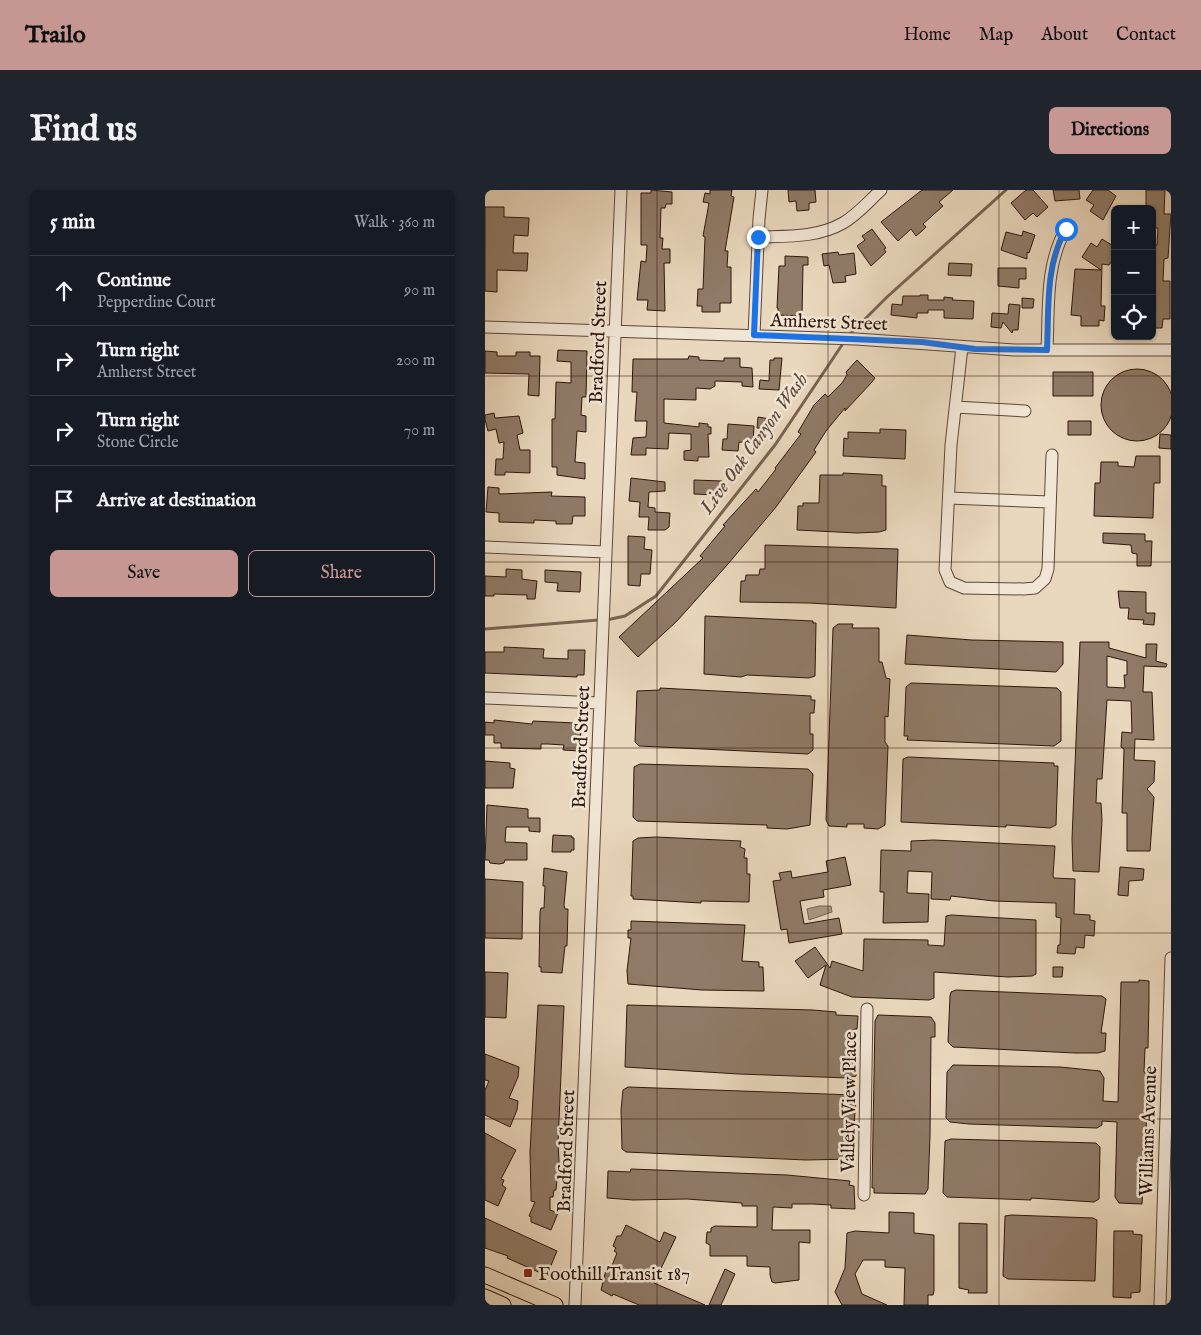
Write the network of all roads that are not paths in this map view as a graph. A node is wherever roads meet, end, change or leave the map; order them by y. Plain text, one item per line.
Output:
1 (621, 190) edge
2 (762, 190) edge
3 (881, 190) edge
4 (1066, 229) dead end
5 (758, 237) junction
6 (485, 327) edge
7 (615, 332) junction
8 (754, 335) junction
9 (962, 347) junction
10 (1047, 350) junction
11 (1171, 350) edge
12 (955, 407) junction
13 (1025, 411) dead end
14 (1051, 455) dead end
15 (949, 498) junction
16 (1050, 502) junction
17 (485, 547) edge
18 (606, 552) junction
19 (485, 698) edge
20 (599, 704) junction
21 (1171, 958) edge
22 (867, 1009) dead end
23 (864, 1195) dead end
24 (485, 1275) edge
25 (485, 1297) edge
26 (503, 1305) edge
27 (555, 1305) edge
28 (575, 1305) edge
29 (1160, 1305) edge

1 - 7 street, Bradford Street
2 - 5 street
3 - 5 street
4 - 10 street
5 - 8 street
6 - 7 street, Amherst Street
7 - 8 street, Amherst Street
7 - 18 street, Bradford Street
8 - 9 street, Amherst Street
9 - 10 street, Amherst Street
9 - 12 street
10 - 11 street, Amherst Street
12 - 13 street
12 - 15 street
14 - 16 street
15 - 16 street
15 - 16 street
17 - 18 street
18 - 20 street, Bradford Street
19 - 20 street
20 - 28 street, Bradford Street
21 - 29 street, Williams Avenue
22 - 23 street, Vallely View Place
24 - 27 main road
25 - 26 main road

